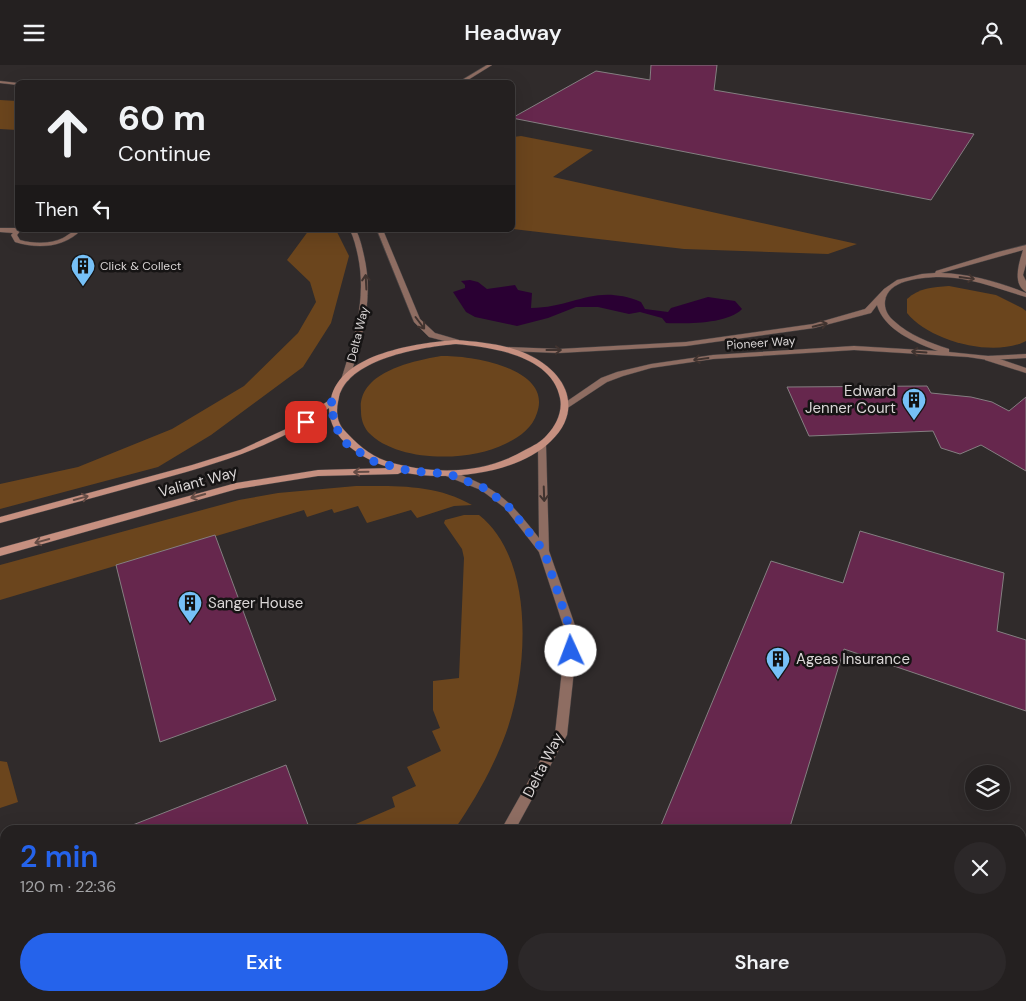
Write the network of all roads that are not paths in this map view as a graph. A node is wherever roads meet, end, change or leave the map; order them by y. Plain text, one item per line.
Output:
1 (490, 65) edge
2 (464, 80) edge
3 (0, 82) edge
4 (15, 84) edge
5 (0, 230) edge
6 (15, 230) edge
7 (17, 232) edge
8 (75, 232) edge
9 (354, 232) edge
10 (381, 232) edge
11 (1026, 248) edge
12 (920, 277) junction
13 (886, 290) junction
14 (1026, 290) edge
15 (1026, 295) edge
16 (456, 342) junction
17 (505, 349) junction
18 (967, 355) junction
19 (1026, 356) edge
20 (988, 358) junction
21 (1026, 371) edge
22 (345, 380) junction
23 (333, 401) junction
24 (566, 406) junction
25 (542, 445) junction
26 (410, 471) junction
27 (449, 474) junction
28 (0, 519) edge
29 (544, 551) junction
30 (0, 552) edge
31 (511, 825) edge

1 - 2 street
3 - 4 street
5 - 6 street
7 - 8 street
22 -> 9 street, Delta Way
10 -> 16 street
11 - 12 street
11 - 14 street
12 - 13 street
12 -> 15 street
17 -> 13 street, Pioneer Way
13 - 18 street
16 - 17 main road
16 - 22 main road
17 - 24 main road
18 - 20 street
18 -> 24 street, Pioneer Way
19 - 20 street
20 - 21 street
22 - 23 main road
23 - 26 main road
28 -> 23 main road, Valiant Way
24 - 25 main road
25 - 27 main road
25 -> 29 street, Delta Way
26 - 27 main road
26 -> 30 main road, Valiant Way
27 - 29 street, Delta Way
29 - 31 street, Delta Way

